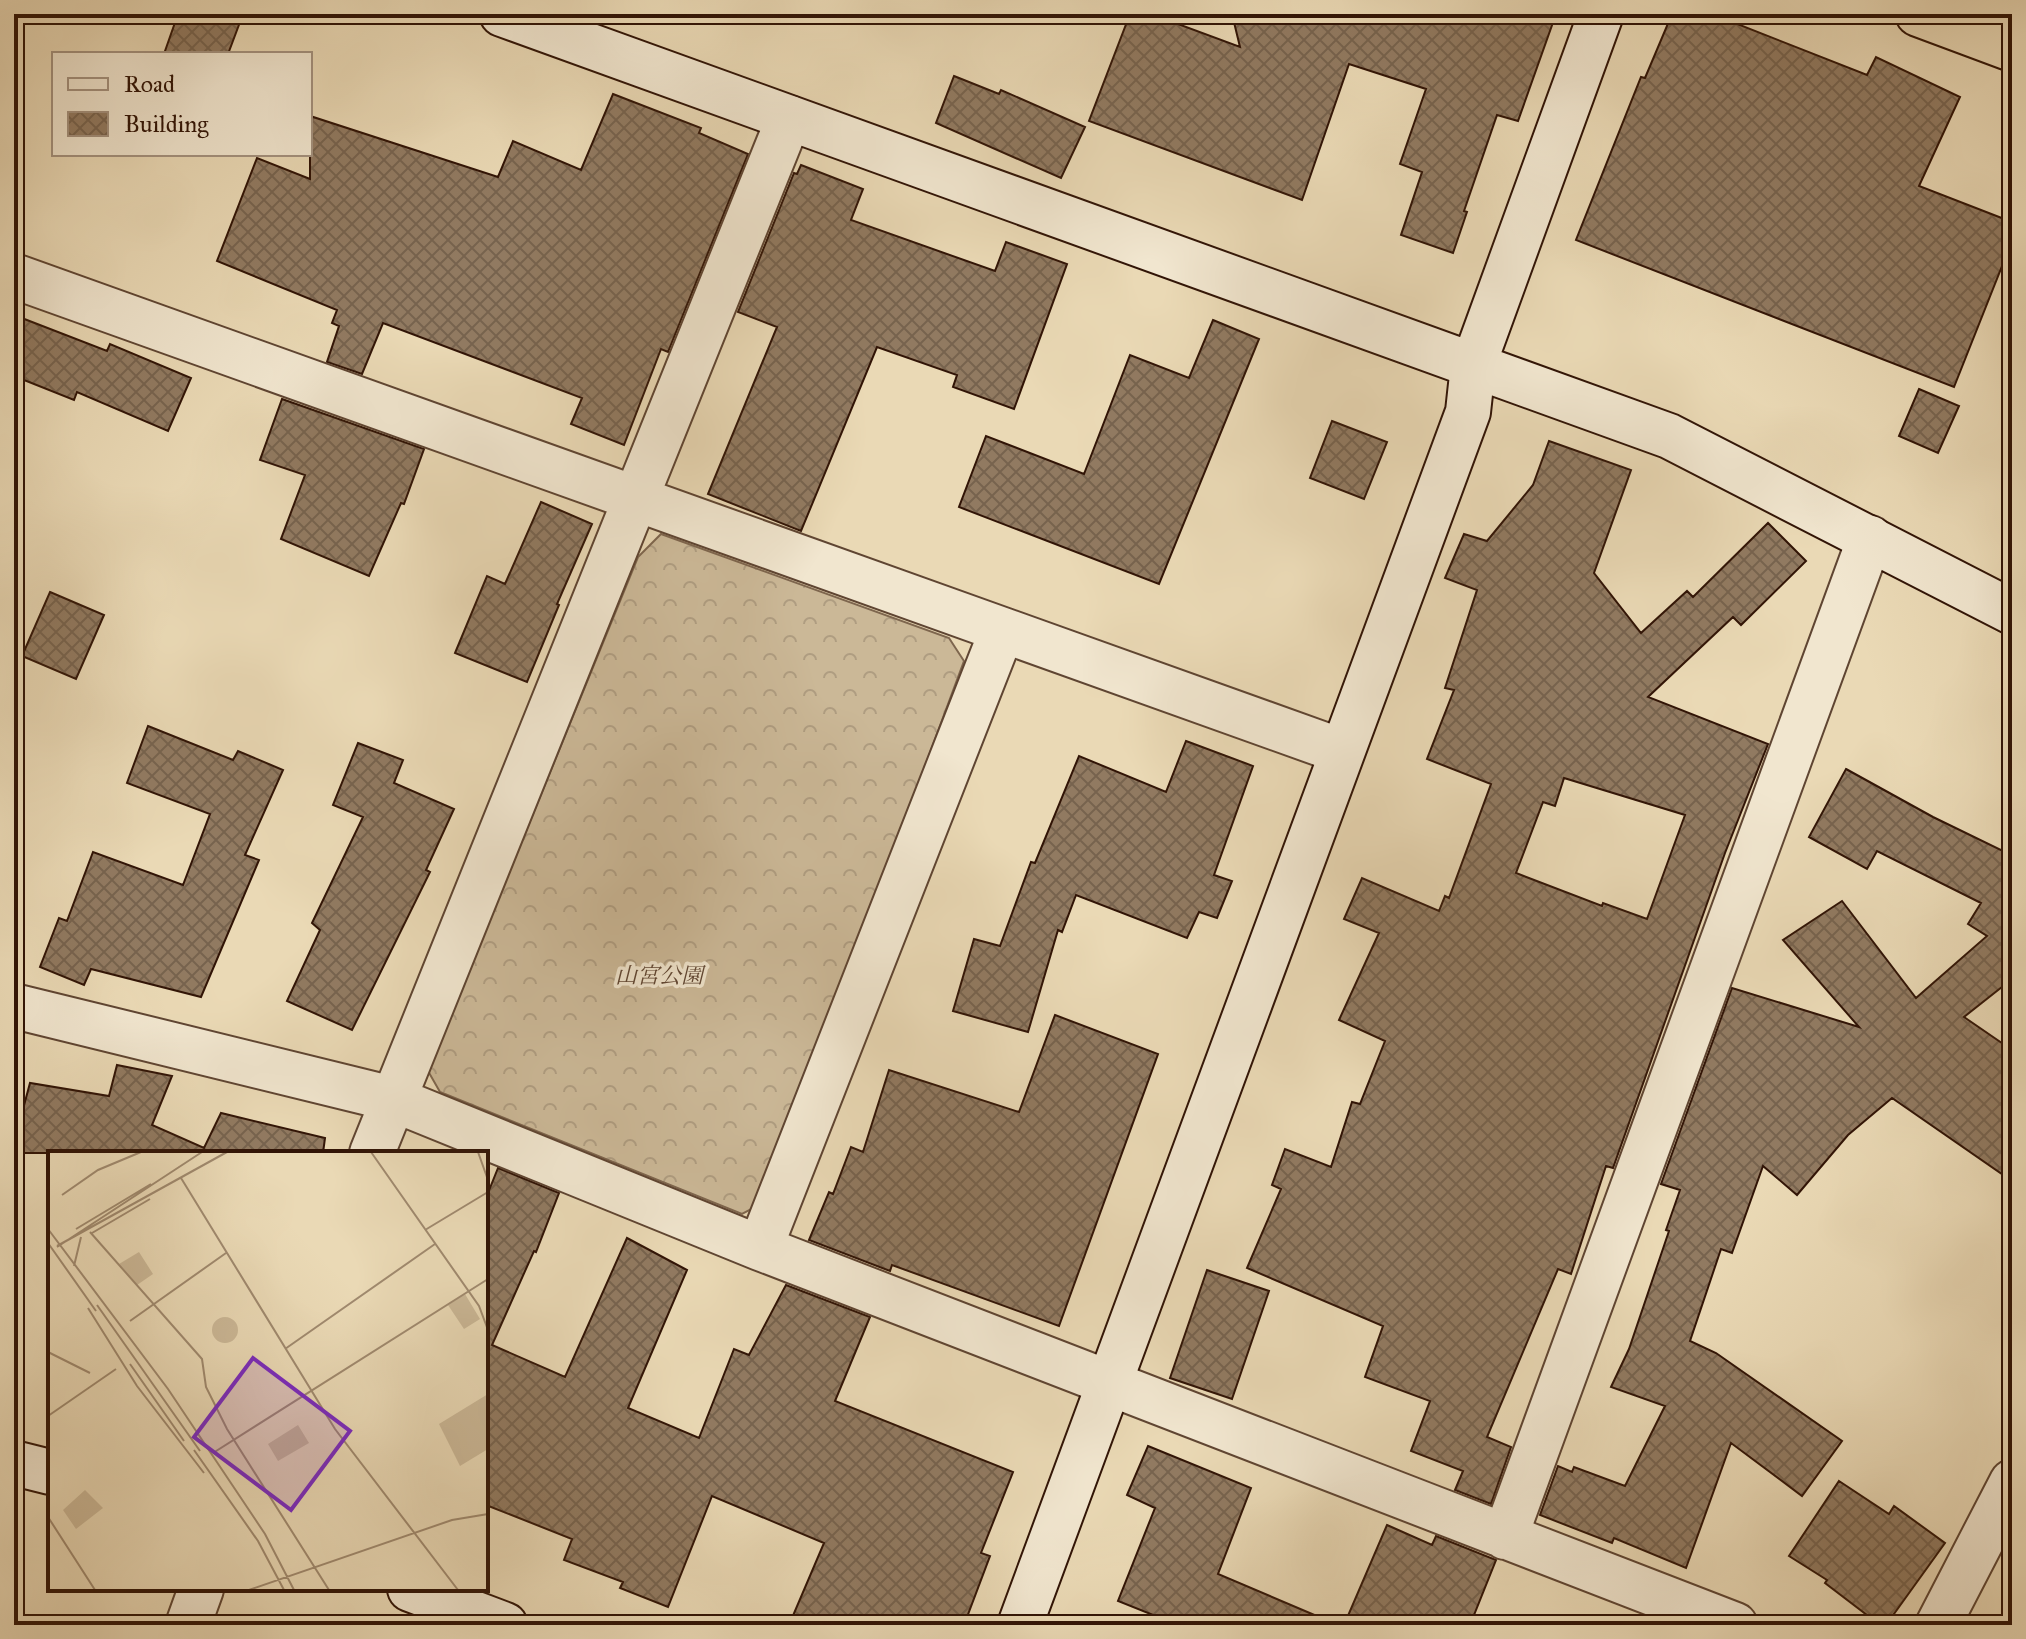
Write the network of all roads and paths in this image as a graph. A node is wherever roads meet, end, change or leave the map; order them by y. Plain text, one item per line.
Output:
1 (502, 14) edge
2 (1601, 14) edge
3 (1918, 14) edge
4 (2012, 49) edge
5 (789, 118) junction
6 (14, 276) edge
7 (1473, 366) junction
8 (637, 501) junction
9 (1870, 538) junction
10 (2012, 612) edge
11 (1002, 631) junction
12 (1341, 751) junction
13 (14, 1006) edge
14 (393, 1099) junction
15 (373, 1151) edge
16 (760, 1248) junction
17 (1108, 1384) junction
18 (14, 1463) edge
19 (48, 1472) edge
20 (2012, 1482) edge
21 (1505, 1537) junction
22 (200, 1591) edge
23 (415, 1591) edge
24 (188, 1625) edge
25 (505, 1625) edge
26 (1020, 1625) edge
27 (1735, 1625) edge
28 (1938, 1625) edge

1 - 5 street
2 - 7 street
3 - 4 highway
5 - 7 street
5 - 8 street
6 - 8 street
7 - 9 street
7 - 12 street
8 - 11 street
8 - 14 street
9 - 10 street
9 - 21 street
11 - 12 street
11 - 16 street
12 - 17 street
13 - 14 street
14 - 15 street
14 - 16 street
16 - 17 street
17 - 21 street
17 - 26 street
18 - 19 street
20 - 28 street
21 - 27 street
22 - 24 street
23 - 25 street

